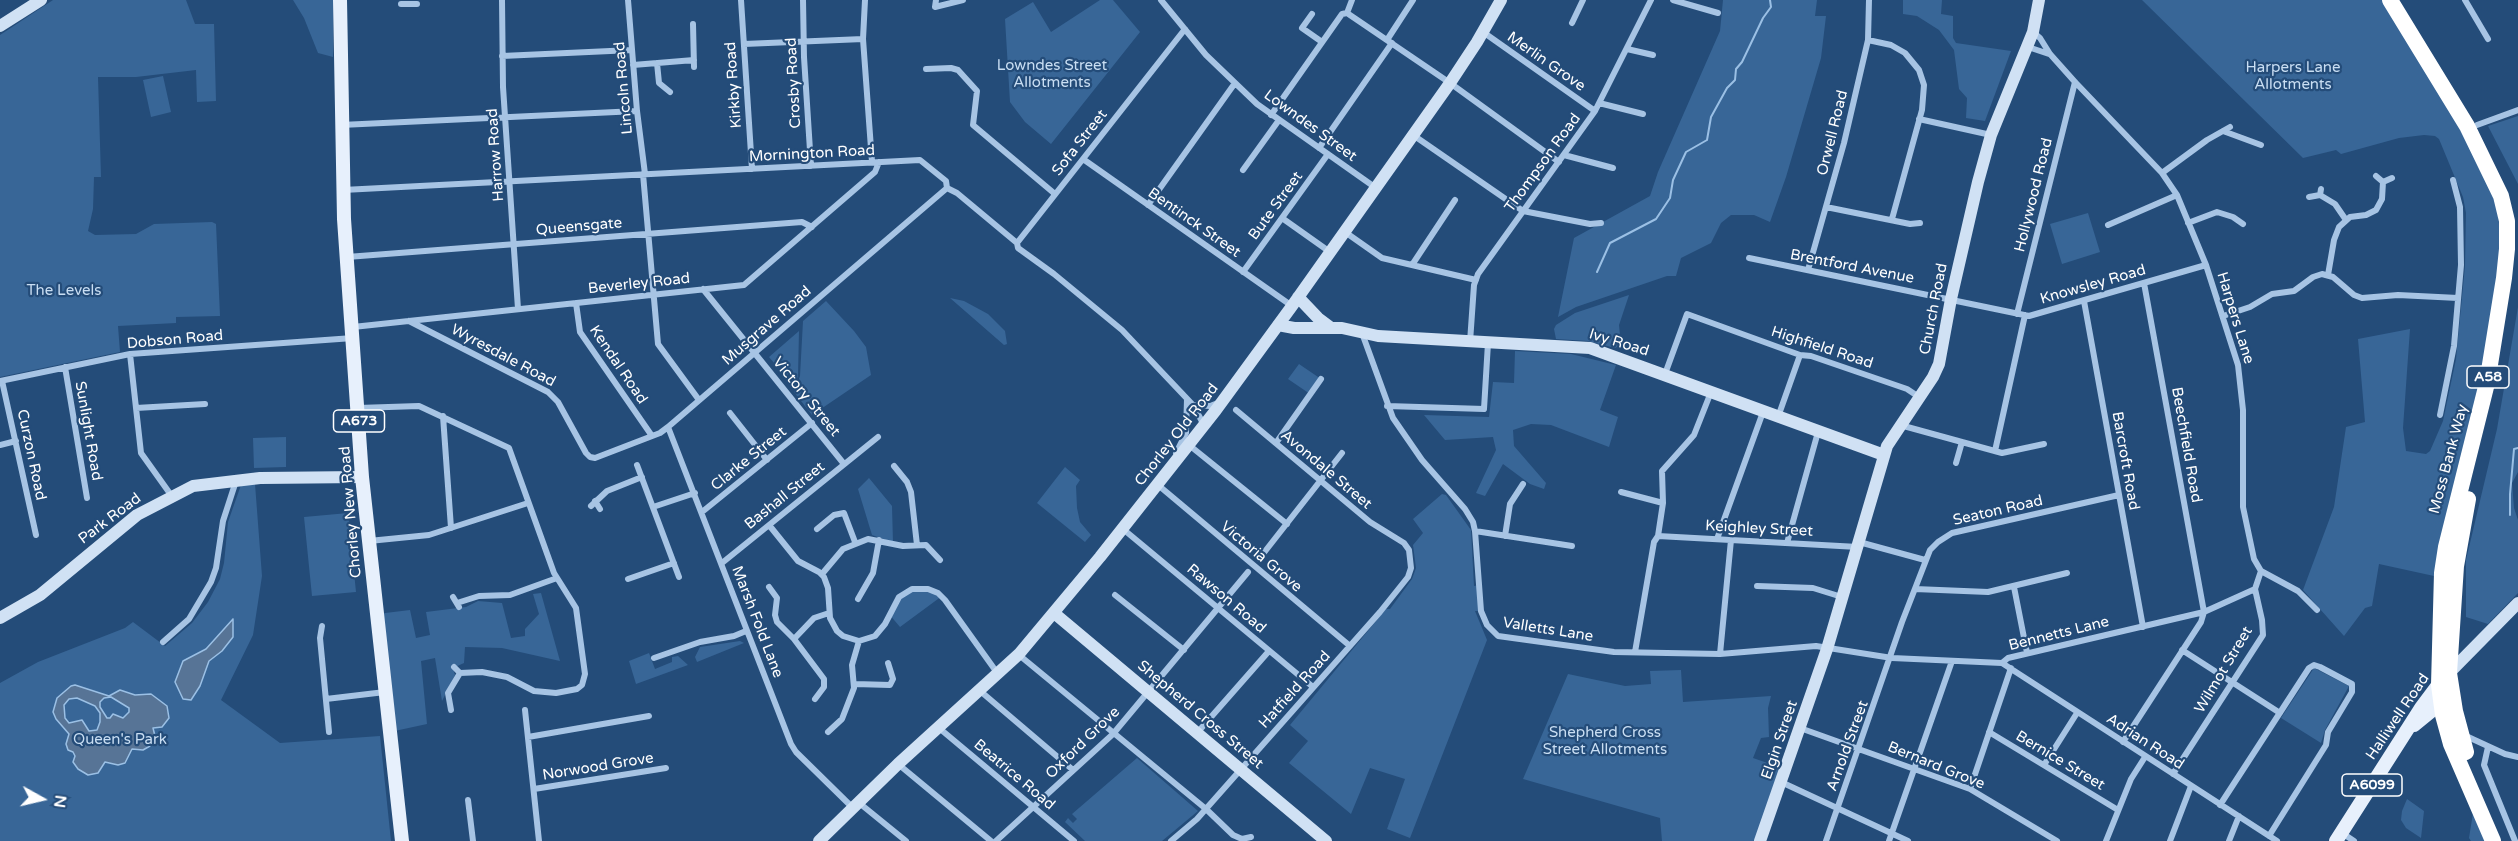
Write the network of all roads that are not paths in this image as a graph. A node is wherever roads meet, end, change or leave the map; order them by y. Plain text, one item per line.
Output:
1 (340, 0) edge
2 (502, 0) edge
3 (628, 0) edge
4 (741, 0) edge
5 (803, 0) edge
6 (865, 0) edge
7 (936, 0) edge
8 (963, 0) edge
9 (1161, 0) edge
10 (1352, 0) edge
11 (1413, 0) edge
12 (1501, 0) edge
13 (1583, 0) edge
14 (1651, 0) edge
15 (1673, 0) edge
16 (1869, 0) edge
17 (2039, 0) edge
18 (2390, 0) edge
19 (2403, 0) edge
20 (2465, 0) edge
21 (37, 1) edge
22 (410, 2) edge
23 (402, 4) dead end
24 (417, 4) dead end
25 (1347, 13) junction
26 (1718, 13) dead end
27 (1312, 14) dead end
28 (1572, 23) dead end
29 (693, 24) dead end
30 (0, 26) edge
31 (1185, 29) junction
32 (1483, 32) junction
33 (2033, 32) junction
34 (863, 39) junction
35 (2488, 39) dead end
36 (1868, 40) junction
37 (803, 41) junction
38 (1322, 42) junction
39 (1390, 42) junction
40 (744, 44) junction
41 (2028, 47) junction
42 (1627, 49) junction
43 (632, 50) junction
44 (2050, 54) junction
45 (1653, 55) dead end
46 (502, 56) junction
47 (657, 63) junction
48 (633, 65) junction
49 (926, 69) dead end
50 (2074, 82) junction
51 (1235, 83) junction
52 (1450, 83) junction
53 (670, 92) dead end
54 (1599, 103) junction
55 (2518, 110) edge
56 (637, 111) junction
57 (1595, 111) junction
58 (1643, 114) dead end
59 (1271, 115) junction
60 (505, 118) junction
61 (1919, 119) junction
62 (1279, 120) junction
63 (341, 125) junction
64 (2477, 125) junction
65 (1413, 135) junction
66 (1991, 135) junction
67 (2261, 145) dead end
68 (1318, 148) junction
69 (1328, 154) junction
70 (1564, 155) junction
71 (1083, 159) junction
72 (872, 162) junction
73 (879, 162) junction
74 (1559, 162) junction
75 (811, 165) junction
76 (1613, 168) dead end
77 (752, 169) junction
78 (1243, 170) dead end
79 (2162, 173) junction
80 (644, 174) junction
81 (2376, 176) dead end
82 (2392, 178) dead end
83 (2453, 180) dead end
84 (509, 181) junction
85 (2383, 182) junction
86 (947, 188) junction
87 (1376, 188) junction
88 (343, 190) junction
89 (1055, 194) junction
90 (2177, 195) junction
91 (2309, 197) dead end
92 (1455, 200) dead end
93 (1148, 205) junction
94 (1826, 207) junction
95 (1523, 211) junction
96 (1282, 218) junction
97 (1892, 219) junction
98 (2346, 220) junction
99 (1920, 223) dead end
100 (2188, 223) junction
101 (1601, 224) dead end
102 (2243, 224) dead end
103 (2108, 225) dead end
104 (812, 227) junction
105 (1345, 232) junction
106 (648, 234) junction
107 (1017, 243) junction
108 (514, 244) junction
109 (1330, 252) junction
110 (347, 257) junction
111 (1749, 258) dead end
112 (1412, 265) junction
113 (2206, 265) junction
114 (1808, 270) junction
115 (1243, 272) junction
116 (2328, 275) junction
117 (1476, 280) junction
118 (2144, 283) junction
119 (703, 289) junction
120 (653, 295) junction
121 (2458, 298) junction
122 (1951, 299) junction
123 (2084, 301) junction
124 (1295, 302) junction
125 (576, 303) junction
126 (518, 309) junction
127 (2017, 314) junction
128 (2025, 315) junction
129 (2223, 316) junction
130 (409, 321) junction
131 (1278, 325) junction
132 (1330, 327) junction
133 (354, 332) junction
134 (1362, 333) junction
135 (1470, 342) junction
136 (1488, 343) junction
137 (754, 353) junction
138 (130, 354) junction
139 (1800, 355) junction
140 (65, 367) junction
141 (1665, 374) junction
142 (1321, 379) dead end
143 (1, 381) edge
144 (1711, 392) junction
145 (1919, 397) junction
146 (1187, 399) junction
147 (1224, 399) junction
148 (699, 400) junction
149 (2434, 401) dead end
150 (2443, 403) junction
151 (205, 404) dead end
152 (1193, 405) junction
153 (1387, 406) junction
154 (136, 408) junction
155 (358, 408) junction
156 (1236, 410) dead end
157 (1763, 412) junction
158 (730, 413) dead end
159 (2440, 415) dead end
160 (443, 416) junction
161 (1778, 417) junction
162 (812, 423) junction
163 (1204, 425) junction
164 (1900, 425) junction
165 (668, 427) junction
166 (1818, 432) junction
167 (652, 436) junction
168 (878, 437) dead end
169 (16, 441) junction
170 (1962, 442) junction
171 (1276, 443) junction
172 (1189, 444) junction
173 (2044, 444) dead end
174 (0, 445) edge
175 (1995, 451) junction
176 (1342, 453) dead end
177 (1884, 455) junction
178 (590, 457) joint
179 (767, 460) junction
180 (1956, 463) dead end
181 (844, 464) junction
182 (637, 465) dead end
183 (894, 466) dead end
184 (362, 477) junction
185 (642, 477) junction
186 (236, 480) junction
187 (1321, 480) junction
188 (1523, 484) dead end
189 (1157, 486) junction
190 (1621, 492) dead end
191 (695, 493) junction
192 (171, 495) junction
193 (2119, 495) junction
194 (87, 498) dead end
195 (528, 503) junction
196 (1663, 503) junction
197 (653, 507) junction
198 (600, 509) dead end
199 (702, 512) junction
200 (1287, 524) junction
201 (769, 525) junction
202 (451, 528) junction
203 (817, 529) dead end
204 (1123, 529) junction
205 (1476, 531) junction
206 (36, 535) dead end
207 (1504, 536) junction
208 (1658, 536) junction
209 (1717, 539) junction
210 (879, 540) junction
211 (1731, 540) junction
212 (369, 541) junction
213 (855, 542) junction
214 (1787, 543) junction
215 (1859, 544) junction
216 (917, 545) junction
217 (1572, 546) dead end
218 (736, 552) junction
219 (741, 558) dead end
220 (1258, 559) dead end
221 (940, 560) dead end
222 (1925, 560) junction
223 (674, 563) junction
224 (722, 563) junction
225 (2261, 571) junction
226 (1248, 572) dead end
227 (2067, 573) dead end
228 (822, 574) junction
229 (631, 575) dead end
230 (679, 577) dead end
231 (1408, 577) joint
232 (557, 578) junction
233 (1757, 586) dead end
234 (2014, 586) junction
235 (769, 587) dead end
236 (1915, 589) junction
237 (2255, 589) junction
238 (1115, 595) dead end
239 (1842, 597) junction
240 (858, 599) dead end
241 (456, 602) dead end
242 (2518, 603) edge
243 (1218, 608) junction
244 (2317, 610) dead end
245 (2204, 612) junction
246 (829, 613) junction
247 (1054, 613) junction
248 (0, 617) edge
249 (322, 626) dead end
250 (2143, 627) junction
251 (746, 631) junction
252 (794, 639) junction
253 (860, 641) junction
254 (163, 642) dead end
255 (1350, 646) junction
256 (1827, 649) junction
257 (1184, 650) junction
258 (2182, 650) junction
259 (1269, 651) junction
260 (1635, 652) junction
261 (2027, 653) junction
262 (1019, 654) junction
263 (1720, 654) junction
264 (654, 658) dead end
265 (1892, 658) junction
266 (1953, 661) junction
267 (888, 663) dead end
268 (2002, 663) junction
269 (454, 667) dead end
270 (2011, 668) junction
271 (460, 673) junction
272 (998, 674) junction
273 (2232, 682) junction
274 (855, 684) junction
275 (2443, 686) junction
276 (1313, 687) junction
277 (979, 690) junction
278 (386, 692) junction
279 (1149, 693) junction
280 (326, 699) junction
281 (815, 699) dead end
282 (848, 701) junction
283 (855, 706) dead end
284 (451, 710) dead end
285 (525, 710) dead end
286 (2077, 712) junction
287 (2280, 713) junction
288 (649, 716) dead end
289 (938, 727) junction
290 (1800, 728) junction
291 (329, 732) dead end
292 (828, 732) dead end
293 (1989, 732) junction
294 (1197, 733) junction
295 (1113, 734) junction
296 (2460, 734) junction
297 (528, 737) junction
298 (2123, 742) junction
299 (2488, 747) junction
300 (1859, 748) junction
301 (2145, 757) junction
302 (2518, 757) edge
303 (898, 764) junction
304 (2044, 765) junction
305 (666, 768) dead end
306 (1240, 769) junction
307 (1914, 769) junction
308 (1074, 770) junction
309 (2173, 774) junction
310 (1781, 782) junction
311 (2191, 786) junction
312 (534, 789) junction
313 (1970, 789) junction
314 (468, 800) dead end
315 (855, 804) junction
316 (2220, 805) junction
317 (1034, 806) junction
318 (1206, 809) junction
319 (1838, 809) junction
320 (2118, 810) junction
321 (2239, 816) junction
322 (1892, 834) junction
323 (2269, 836) junction
324 (1251, 837) dead end
325 (2339, 837) edge
326 (1233, 838) edge
327 (402, 841) edge
328 (472, 841) edge
329 (539, 841) edge
330 (820, 841) edge
331 (906, 841) edge
332 (994, 841) edge
333 (1074, 841) edge
334 (1171, 841) edge
335 (1326, 841) edge
336 (1760, 841) edge
337 (1826, 841) edge
338 (1889, 841) edge
339 (1908, 841) edge
340 (2057, 841) edge
341 (2106, 841) edge
342 (2170, 841) edge
343 (2229, 841) edge
344 (2277, 841) edge
345 (2354, 841) edge
346 (2493, 841) edge
347 (2502, 841) edge
348 (2515, 841) edge

1 - 63 main road, Chorley New Road / A673
2 - 46 street, Harrow Road
3 - 43 street, Lincoln Road
4 - 40 street, Kirkby Road
5 - 37 street, Crosby Road
6 - 34 street
7 - 8 street
9 - 31 street, Lowndes Street
10 - 25 street
11 - 39 street
12 - 32 street, Chorley Old Road
13 - 28 street
14 - 42 street, Thompson Road
15 - 26 street
16 - 36 street, Orwell Road
17 - 33 street, Church Road
18 - 275 highway, Moss Bank Way / A58
19 - 64 highway, Moss Bank Way / A58
20 - 35 street
21 - 30 street
22 - 23 street
22 - 24 street
25 - 38 street
25 - 39 street
27 - 38 street
29 - 47 street
31 - 51 street, Lowndes Street
31 - 71 street, Sofa Street
32 - 52 street, Chorley Old Road
32 - 57 street, Merlin Grove
33 - 41 street, Church Road
33 - 44 street, Harpers Lane
34 - 37 street
34 - 72 street
36 - 61 street
36 - 94 street, Orwell Road
37 - 40 street
37 - 75 street, Crosby Road
38 - 59 street
39 - 52 street
39 - 68 street
40 - 77 street, Kirkby Road
41 - 44 street
41 - 66 street, Church Road
42 - 45 street
42 - 54 street, Thompson Road
43 - 46 street
43 - 48 street, Lincoln Road
44 - 50 street, Harpers Lane
46 - 60 street, Harrow Road
47 - 48 street
47 - 53 street
48 - 56 street, Lincoln Road
49 - 89 street
50 - 79 street, Harpers Lane
50 - 127 street, Hollywood Road
51 - 59 street, Lowndes Street
51 - 93 street
52 - 65 street, Chorley Old Road
52 - 74 street
54 - 57 street, Thompson Road
54 - 58 street, Merlin Grove
55 - 64 street
56 - 60 street
56 - 80 street, Lincoln Road
57 - 70 street, Thompson Road
59 - 62 street, Lowndes Street
60 - 63 street
60 - 84 street, Harrow Road
61 - 66 street
61 - 97 street
62 - 68 street, Lowndes Street
62 - 78 street
63 - 88 main road, Chorley New Road / A673
64 - 275 highway, Moss Bank Way / A58
65 - 87 street, Chorley Old Road
65 - 95 street
66 - 122 street, Church Road
67 - 79 street
68 - 69 street, Lowndes Street
69 - 87 street, Lowndes Street
69 - 96 street, Bute Street
70 - 74 street, Thompson Road
70 - 76 street
71 - 89 street, Sofa Street
71 - 93 street, Bentinck Street
72 - 73 street, Mornington Road
72 - 75 street, Mornington Road
73 - 86 street, Mornington Road
73 - 104 street, Beverley Road
74 - 95 street, Thompson Road
75 - 77 street, Mornington Road
77 - 80 street, Mornington Road
79 - 90 street, Harpers Lane
80 - 84 street, Mornington Road
80 - 106 street, Lincoln Road
81 - 85 street
82 - 85 street
83 - 121 street
84 - 88 street, Mornington Road
84 - 108 street, Harrow Road
85 - 98 street
86 - 107 street, Mornington Road
86 - 137 street, Musgrave Road
87 - 105 street, Chorley Old Road
88 - 110 main road, Chorley New Road / A673
89 - 107 street, Sofa Street
90 - 100 street, Harpers Lane
90 - 103 street
91 - 98 street
92 - 112 street
93 - 115 street, Bentinck Street
94 - 97 street
94 - 114 street, Orwell Road
95 - 101 street
95 - 117 street, Thompson Road
96 - 109 street
96 - 115 street, Bute Street
97 - 99 street
98 - 116 street
100 - 102 street
100 - 113 street, Harpers Lane
104 - 106 street, Queensgate
104 - 119 street, Beverley Road
105 - 109 street, Chorley Old Road
105 - 112 street
106 - 108 street, Queensgate
106 - 120 street, Lincoln Road
107 - 146 street, Mornington Road
108 - 110 street, Queensgate
108 - 126 street, Harrow Road
109 - 124 street, Chorley Old Road
110 - 133 main road, Chorley New Road / A673
111 - 114 street, Brentford Avenue
112 - 117 street
113 - 118 street, Knowsley Road
113 - 129 street, Harpers Lane
114 - 122 street, Brentford Avenue
115 - 124 street, Bentinck Street
116 - 121 street
116 - 129 street
117 - 135 street, Thompson Road
118 - 123 street, Knowsley Road
118 - 245 street, Beechfield Road
119 - 120 street, Beverley Road
119 - 137 street, Victory Street
120 - 125 street, Beverley Road
120 - 148 street, Lincoln Road
121 - 150 street
122 - 127 street, Knowsley Road
122 - 145 street, Church Road
123 - 128 street, Knowsley Road
123 - 193 street, Barcroft Road
124 - 131 street, Chorley Old Road
124 - 132 street
125 - 126 street, Beverley Road
125 - 167 street, Kendal Road
126 - 130 street, Beverley Road
127 - 128 street, Knowsley Road
128 - 175 street
129 - 225 street, Harpers Lane
130 - 133 street, Beverley Road
130 - 178 street, Wyresdale Road
131 - 132 street, Ivy Road
131 - 147 street, Chorley Old Road
132 - 134 street, Ivy Road
133 - 138 street, Dobson Road
133 - 155 main road, Chorley New Road / A673
134 - 135 street, Ivy Road
134 - 153 street, Valletts Lane
135 - 136 street, Ivy Road
136 - 141 street, Ivy Road
136 - 153 street
137 - 148 street, Musgrave Road
137 - 162 street, Victory Street
138 - 140 street, Dobson Road
138 - 154 street
139 - 141 street, Highfield Road
139 - 145 street, Highfield Road
139 - 161 street
140 - 143 street, Dobson Road
140 - 194 street, Sunlight Road
141 - 144 street, Ivy Road
142 - 171 street
143 - 169 street, Curzon Road
144 - 157 street, Ivy Road
144 - 196 street
145 - 164 street, Church Road
146 - 152 street, Mornington Road
146 - 189 street
147 - 152 street
147 - 163 street, Chorley Old Road
148 - 165 street, Musgrave Road
149 - 150 street
150 - 159 street
151 - 154 street
152 - 163 street, Mornington Road
153 - 205 street, Valletts Lane
154 - 192 street
155 - 160 street
155 - 184 main road, Chorley New Road / A673
156 - 171 street, Avondale Street
157 - 161 street, Ivy Road
157 - 209 street
158 - 179 street
160 - 195 street
160 - 202 street
161 - 166 street, Ivy Road
162 - 179 street, Clarke Street
162 - 181 street, Victory Street
163 - 172 street, Chorley Old Road
164 - 170 street
164 - 177 street, Church Road
165 - 167 street, Musgrave Road
165 - 191 street, Marsh Fold Lane
166 - 177 street, Ivy Road
166 - 214 street
167 - 178 street, Musgrave Road
168 - 181 street, Bashall Street
169 - 174 street
169 - 206 street, Curzon Road
170 - 175 street
170 - 180 street
171 - 187 street, Avondale Street
172 - 189 street, Chorley Old Road
172 - 200 street
173 - 175 street
176 - 187 street
177 - 215 street, Church Road
179 - 199 street, Clarke Street
181 - 201 street, Bashall Street
182 - 185 street
183 - 216 street
184 - 186 street, Park Road
184 - 212 main road, Chorley New Road / A673
185 - 197 street
185 - 198 street
186 - 192 street, Park Road
186 - 254 street
187 - 200 street
187 - 231 street, Avondale Street
188 - 207 street
189 - 204 street, Chorley Old Road
189 - 255 street, Victoria Grove
190 - 196 street
191 - 197 street
191 - 199 street, Marsh Fold Lane
192 - 248 street, Park Road
193 - 222 street, Seaton Road
193 - 250 street, Barcroft Road
195 - 202 street
195 - 232 street
196 - 208 street
197 - 223 street
199 - 224 street, Marsh Fold Lane
200 - 220 street
201 - 218 street, Bashall Street
201 - 228 street
202 - 212 street
203 - 213 street
204 - 243 street, Rawson Road
204 - 247 street, Chorley Old Road
205 - 207 street
205 - 260 street, Valletts Lane
207 - 217 street
208 - 209 street, Keighley Street
208 - 260 street
209 - 211 street, Keighley Street
210 - 213 street
210 - 216 street
210 - 240 street
211 - 214 street, Keighley Street
211 - 263 street
212 - 278 main road, Chorley New Road / A673
213 - 228 street
214 - 215 street, Keighley Street
215 - 222 street, Keighley Street
215 - 239 street, Church Road
216 - 221 street
218 - 219 street
218 - 224 street, Bashall Street
222 - 236 street, Seaton Road
223 - 229 street
223 - 230 street
224 - 251 street, Marsh Fold Lane
225 - 237 street
225 - 244 street
226 - 243 street, Oxford Grove
227 - 234 street
228 - 246 street
231 - 255 street, Hatfield Road
232 - 241 street
232 - 271 street
233 - 239 street
234 - 236 street
234 - 261 street
235 - 252 street
236 - 265 street, Seaton Road
237 - 245 street, Bennetts Lane
237 - 273 street, Wilmot Street
238 - 257 street
239 - 256 street, Church Road
242 - 275 street
243 - 257 street, Oxford Grove
243 - 259 street, Rawson Road
245 - 250 street, Bennetts Lane
245 - 258 street
246 - 252 street
246 - 253 street
247 - 262 street, Chorley Old Road
247 - 279 street, Shepherd Cross Street
249 - 280 street
250 - 261 street, Bennetts Lane
251 - 264 street
251 - 315 street, Marsh Fold Lane
252 - 281 street
253 - 272 street
253 - 274 street
255 - 276 street, Hatfield Road
256 - 263 street, Valletts Lane
256 - 265 street, Bennetts Lane
256 - 290 street, Elgin Street
257 - 279 street, Oxford Grove
258 - 273 street
258 - 298 street
259 - 276 street, Rawson Road
259 - 294 street
260 - 263 street, Valletts Lane
261 - 268 street, Bennetts Lane
262 - 272 street, Chorley Old Road
262 - 295 street
265 - 266 street, Bennetts Lane
265 - 300 street, Arnold Street
266 - 268 street, Bennetts Lane
266 - 307 street
267 - 274 street
268 - 270 street, Adrian Road
269 - 271 street
270 - 286 street, Adrian Road
270 - 293 street
271 - 284 street
272 - 277 street, Chorley Old Road
273 - 287 street
273 - 309 street, Wilmot Street
274 - 282 street
275 - 296 highway, Moss Bank Way / A58
275 - 325 main road, Halliwell Road / A6099
275 - 346 highway, Moss Bank Way / A58
276 - 306 street, Hatfield Road
277 - 289 street, Chorley Old Road
277 - 308 street
278 - 280 street
278 - 327 main road, Chorley New Road / A673
279 - 294 street, Shepherd Cross Street
279 - 295 street, Oxford Grove
280 - 291 street
282 - 283 street
282 - 292 street
285 - 297 street
286 - 298 street, Adrian Road
286 - 304 street
287 - 316 street
287 - 323 street
288 - 297 street
289 - 303 street, Chorley Old Road
289 - 317 street, Beatrice Road
290 - 300 street, Bernard Grove
290 - 310 street, Elgin Street
293 - 304 street, Bernice Street
293 - 313 street
294 - 306 street, Shepherd Cross Street
295 - 308 street, Oxford Grove
295 - 318 street
296 - 299 street
296 - 347 highway, Moss Bank Way / A58
297 - 312 street
298 - 301 street, Adrian Road
299 - 302 street
299 - 348 street
300 - 307 street, Bernard Grove
300 - 319 street, Arnold Street
301 - 309 street, Adrian Road
301 - 320 street
303 - 315 street, Chorley Old Road
303 - 332 street
304 - 320 street, Bernice Street
305 - 312 street, Norwood Grove
306 - 318 street, Hatfield Road
306 - 335 street, Shepherd Cross Street
307 - 313 street, Bernard Grove
307 - 322 street
308 - 317 street, Oxford Grove
309 - 311 street, Adrian Road
310 - 319 street
310 - 336 street, Elgin Street
311 - 316 street, Adrian Road
311 - 342 street
312 - 329 street
313 - 340 street, Bernard Grove
314 - 328 street
315 - 330 street, Chorley Old Road
315 - 331 street, Marsh Fold Lane
316 - 321 street, Adrian Road
317 - 332 street, Oxford Grove
317 - 333 street, Beatrice Road
318 - 326 street
318 - 334 street, Hatfield Road
319 - 322 street
319 - 337 street, Arnold Street
320 - 341 street
321 - 323 street, Adrian Road
321 - 343 street
322 - 338 street
322 - 339 street
323 - 344 street, Adrian Road
324 - 326 street
325 - 345 street

